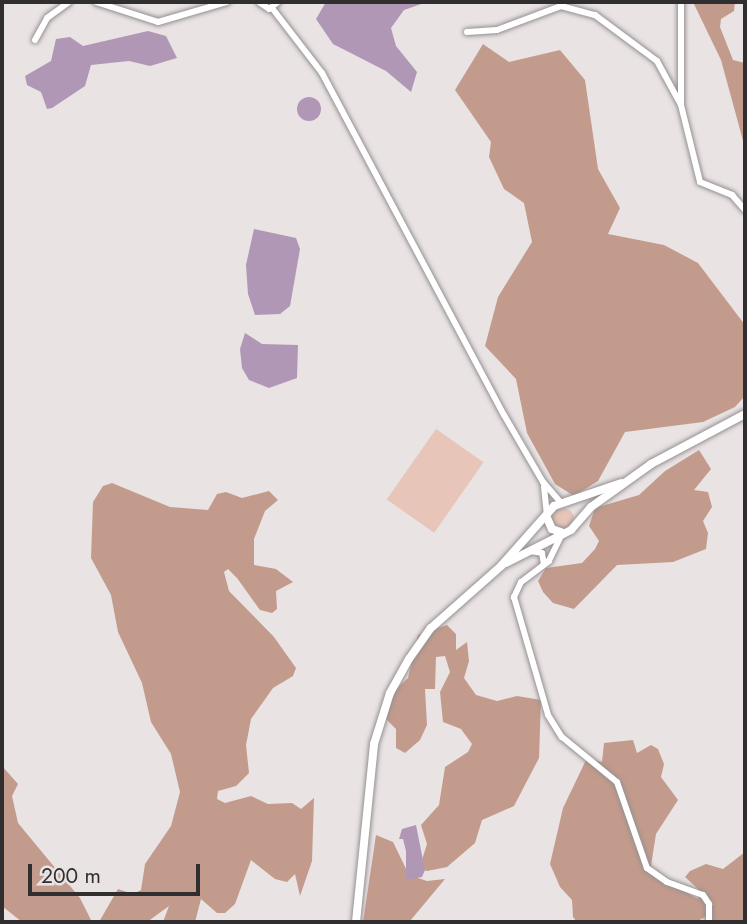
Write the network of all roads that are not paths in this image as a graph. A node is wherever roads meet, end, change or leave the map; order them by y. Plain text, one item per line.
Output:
1 (69, 2) edge
2 (96, 2) edge
3 (227, 2) edge
4 (260, 2) edge
5 (278, 2) edge
6 (681, 2) edge
7 (272, 8) junction
8 (467, 32) dead end
9 (35, 40) dead end
10 (681, 105) junction
11 (745, 210) edge
12 (745, 414) edge
13 (542, 482) junction
14 (621, 483) junction
15 (565, 504) junction
16 (547, 518) junction
17 (576, 524) junction
18 (563, 533) junction
19 (530, 551) junction
20 (501, 566) junction
21 (544, 566) junction
22 (356, 922) edge
23 (709, 922) edge

1 - 9 street
2 - 3 street
4 - 7 street
5 - 7 street
6 - 10 street
7 - 13 street
8 - 10 street
10 - 11 street
12 - 14 main road
13 - 15 street
13 - 16 street
14 - 15 main road
14 - 17 main road
15 - 16 main road
15 - 17 main road
16 - 18 main road
16 - 20 main road
17 - 18 main road
18 - 19 main road
18 - 21 street
19 - 20 main road
19 - 21 street
20 - 22 main road
21 - 23 street

